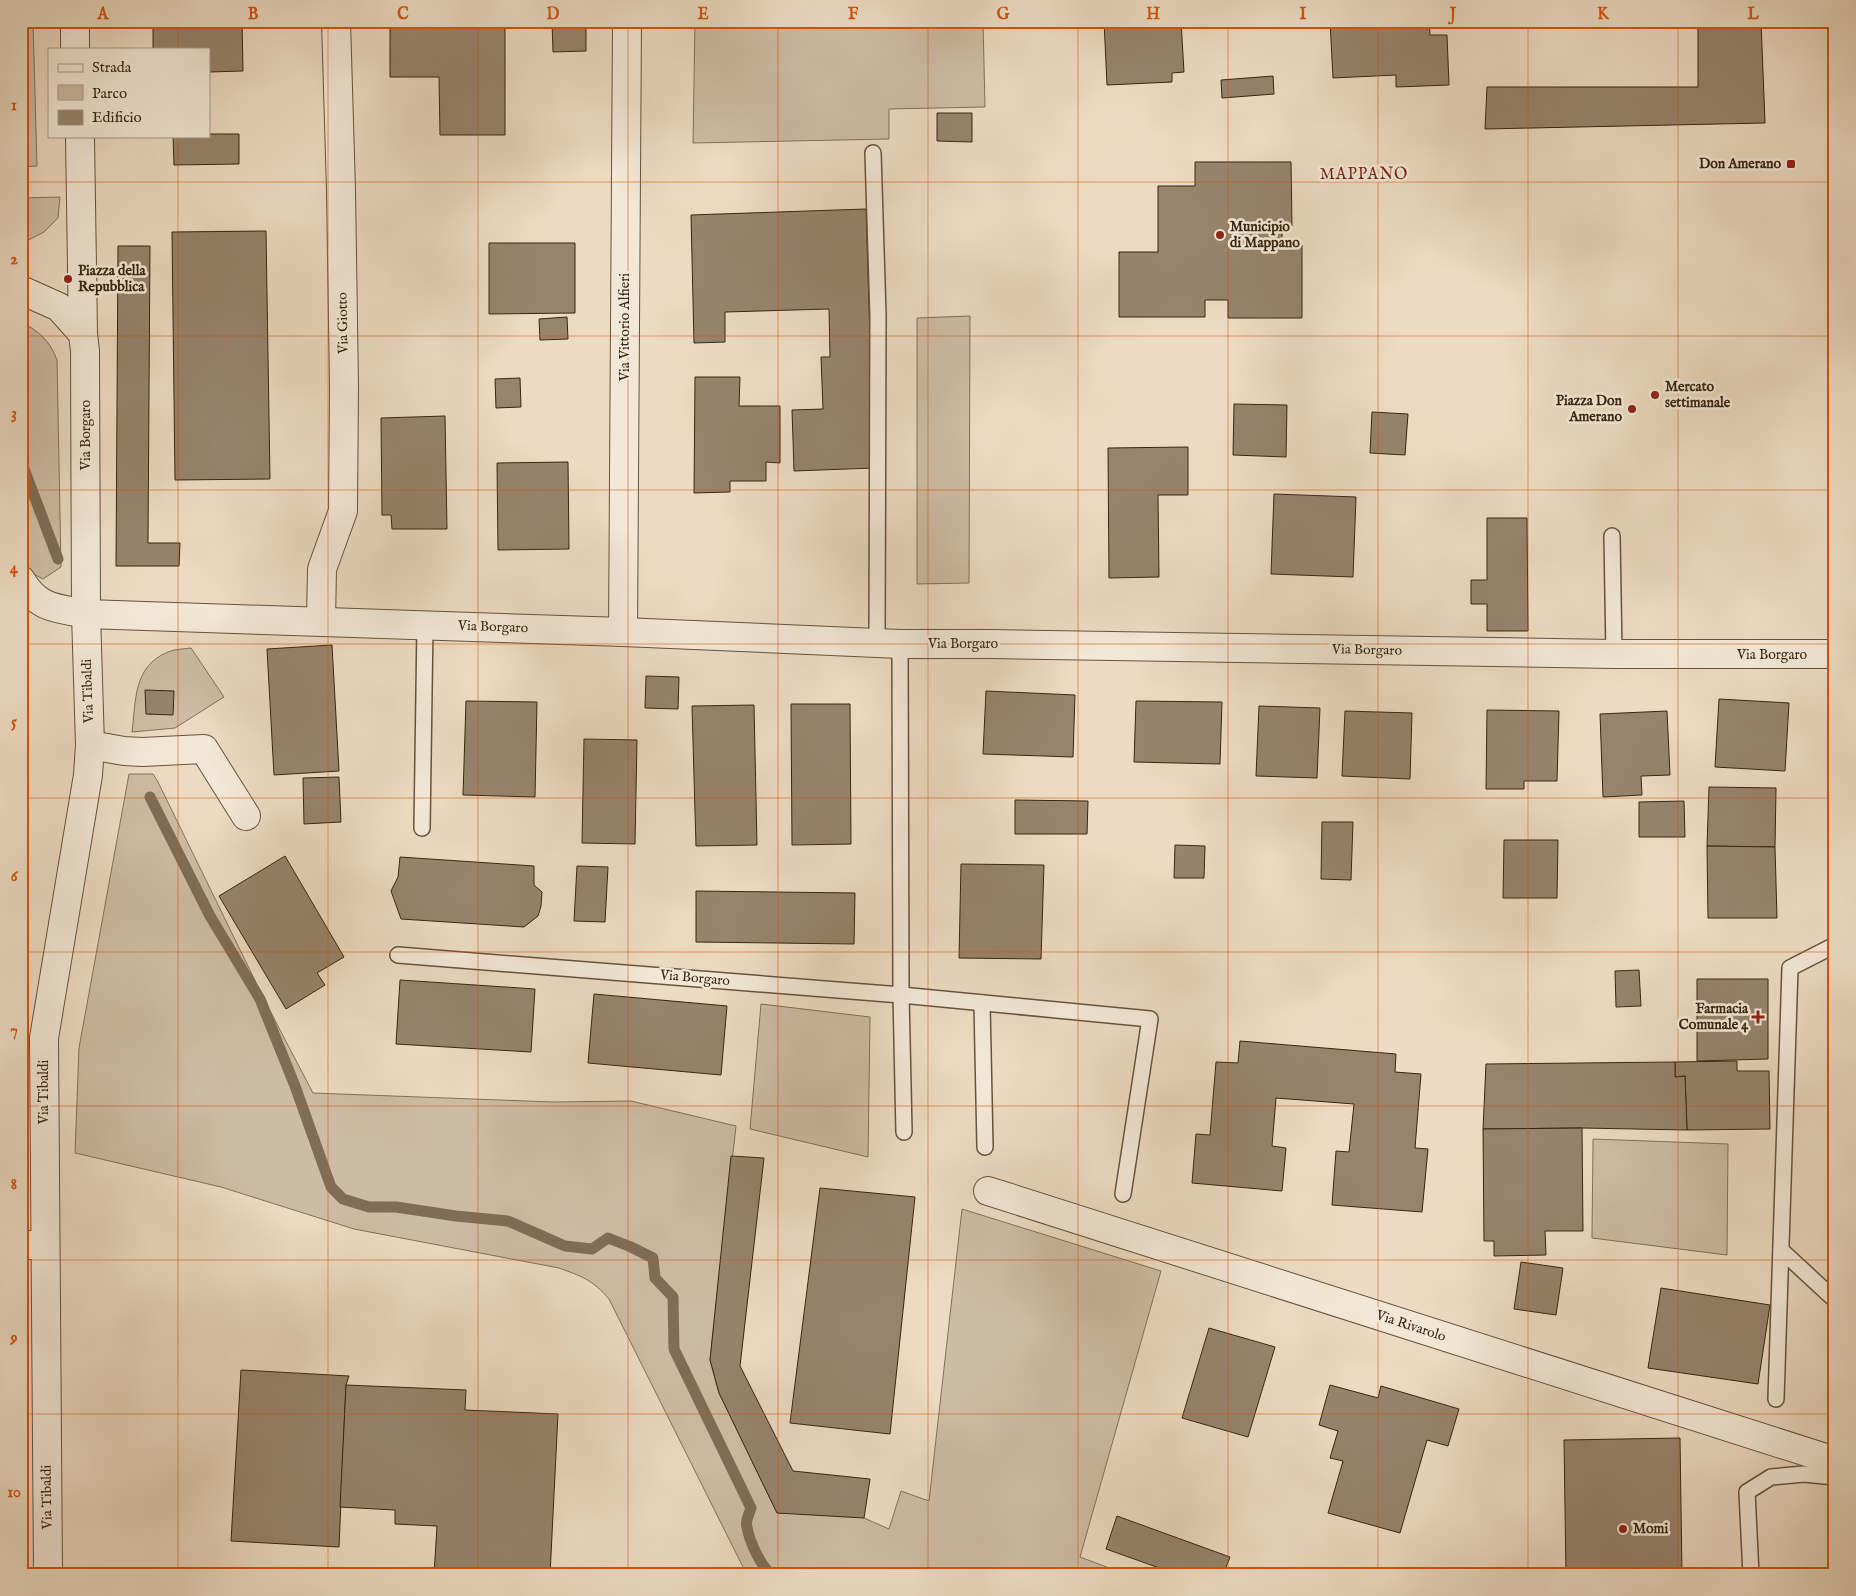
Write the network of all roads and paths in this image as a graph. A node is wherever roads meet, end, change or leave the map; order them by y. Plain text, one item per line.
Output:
1 (75, 21) edge
2 (336, 21) edge
3 (627, 21) edge
4 (75, 48) edge
5 (80, 138) edge
6 (874, 153) dead end
7 (21, 290) edge
8 (82, 334) junction
9 (1612, 536) dead end
10 (21, 580) edge
11 (86, 614) junction
12 (321, 621) junction
13 (425, 625) junction
14 (623, 632) junction
15 (889, 643) junction
16 (1614, 654) junction
17 (1835, 654) edge
18 (90, 745) junction
19 (246, 816) dead end
20 (422, 828) dead end
21 (1835, 945) edge
22 (398, 954) dead end
23 (901, 995) junction
24 (982, 1003) junction
25 (904, 1132) dead end
26 (985, 1147) dead end
27 (32, 1164) edge
28 (988, 1191) dead end
29 (1122, 1194) dead end
30 (33, 1245) edge
31 (1781, 1250) junction
32 (1835, 1300) edge
33 (1776, 1399) dead end
34 (1835, 1461) edge
35 (1835, 1477) edge
36 (48, 1575) edge
37 (1751, 1575) edge

1 - 4 street
2 - 12 street, Via Giotto
3 - 14 street, Via Vittorio Alfieri
5 - 8 street, Via Borgaro
6 - 15 lane
7 - 8 street
8 - 11 street, Via Borgaro
9 - 16 lane
10 - 11 street, Via Borgaro
11 - 12 street, Via Borgaro
11 - 18 street, Via Tibaldi
12 - 13 street, Via Borgaro
13 - 14 street, Via Borgaro
13 - 20 lane
14 - 15 street, Via Borgaro
15 - 16 street, Via Borgaro
15 - 23 lane
16 - 17 street, Via Borgaro
18 - 19 street
18 - 27 street, Via Tibaldi
21 - 31 lane
22 - 23 lane, Via Borgaro
23 - 24 lane, Via Borgaro
23 - 25 lane
24 - 26 lane
24 - 29 lane, Via Borgaro
27 - 30 street, Via Tibaldi
28 - 34 street, Via Rivarolo
30 - 36 street, Via Tibaldi
31 - 32 lane
31 - 33 lane
35 - 37 lane

